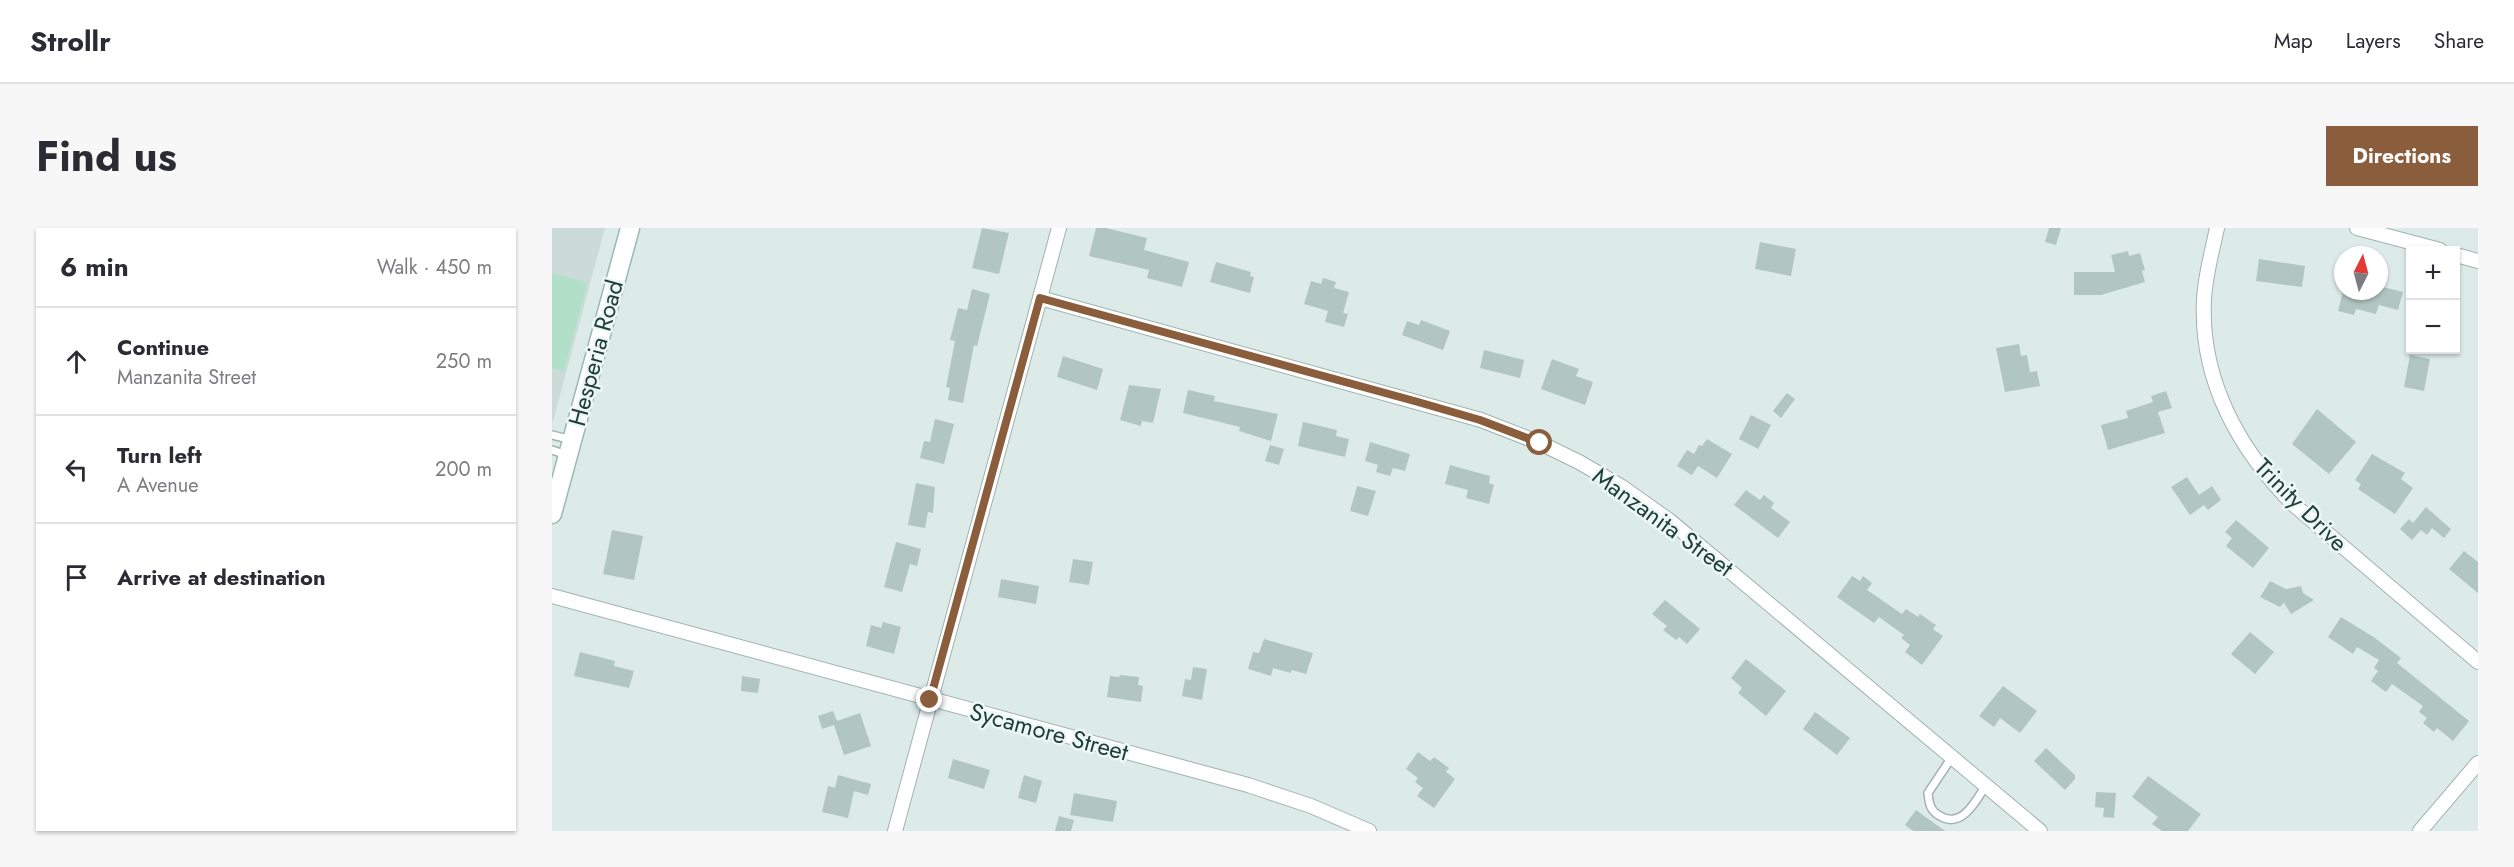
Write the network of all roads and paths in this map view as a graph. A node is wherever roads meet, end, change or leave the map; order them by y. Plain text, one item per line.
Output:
1 (630, 228) edge
2 (1059, 228) edge
3 (2217, 228) edge
4 (2357, 228) edge
5 (2425, 246) edge
6 (2460, 256) edge
7 (2478, 261) edge
8 (1040, 298) junction
9 (552, 435) edge
10 (564, 449) edge
11 (552, 514) edge
12 (552, 596) edge
13 (2478, 662) edge
14 (930, 700) junction
15 (1952, 757) junction
16 (2478, 763) edge
17 (1986, 785) junction
18 (895, 831) edge
19 (1369, 831) edge
20 (2040, 831) edge
21 (2420, 831) edge

1 - 10 main road, Hesperia Road
2 - 8 street
3 - 13 street, Trinity Drive
4 - 5 street
6 - 7 street
8 - 14 street
8 - 15 street, Manzanita Street
9 - 10 lane
10 - 11 main road, Hesperia Road
12 - 14 street, Sycamore Street
14 - 18 street
14 - 19 street, Sycamore Street
15 - 17 street, Manzanita Street
15 - 17 lane
16 - 21 street
17 - 20 street, Manzanita Street

